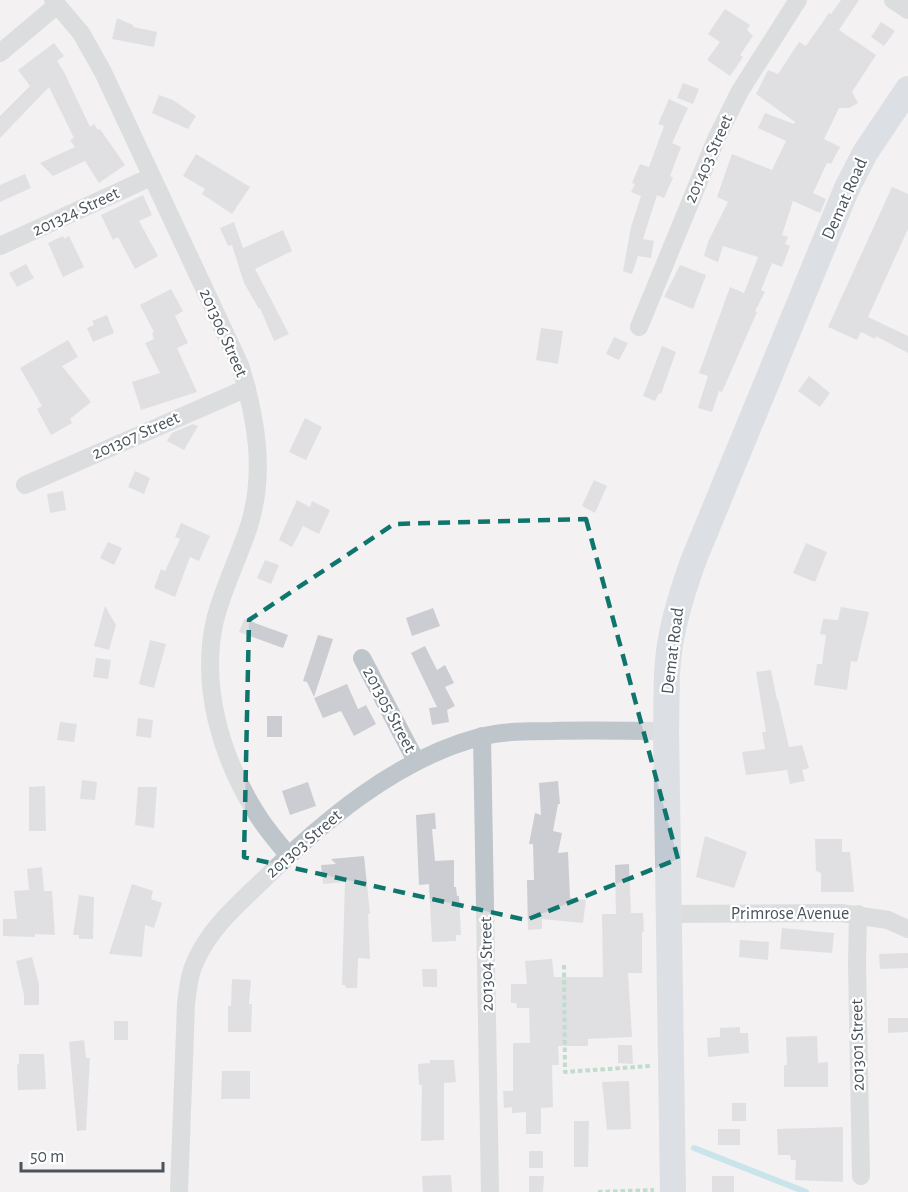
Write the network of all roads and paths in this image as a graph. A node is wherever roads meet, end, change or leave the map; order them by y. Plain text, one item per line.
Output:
1 (798, 0) edge
2 (893, 0) edge
3 (55, 2) edge
4 (908, 10) edge
5 (0, 53) edge
6 (908, 89) edge
7 (151, 177) junction
8 (0, 246) edge
9 (639, 327) dead end
10 (247, 388) junction
11 (25, 485) dead end
12 (362, 658) dead end
13 (666, 731) junction
14 (482, 736) junction
15 (416, 761) junction
16 (288, 855) junction
17 (669, 914) junction
18 (858, 914) junction
19 (908, 928) edge
20 (564, 965) dead end
21 (671, 1064) junction
22 (861, 1176) dead end
23 (673, 1190) edge
24 (179, 1192) edge
25 (489, 1192) edge
26 (598, 1192) edge

1 - 9 street, 201403 Street
2 - 4 street
3 - 5 street
3 - 7 street, 201306 Street
6 - 13 street, Demat Road
7 - 8 street, 201324 Street
7 - 10 street, 201306 Street
10 - 11 street, 201307 Street
10 - 16 street, 201306 Street
12 - 15 street, 201305 Street
13 - 14 street, 201303 Street
13 - 17 street, Demat Road
14 - 15 street, 201303 Street
14 - 25 street, 201304 Street
15 - 16 street, 201303 Street
16 - 24 street, 201303 Street
17 - 18 street, Primrose Avenue
17 - 21 street, Demat Road
18 - 19 street, Primrose Avenue
18 - 22 street, 201301 Street
20 - 21 path
21 - 23 street, Demat Road
23 - 26 path

